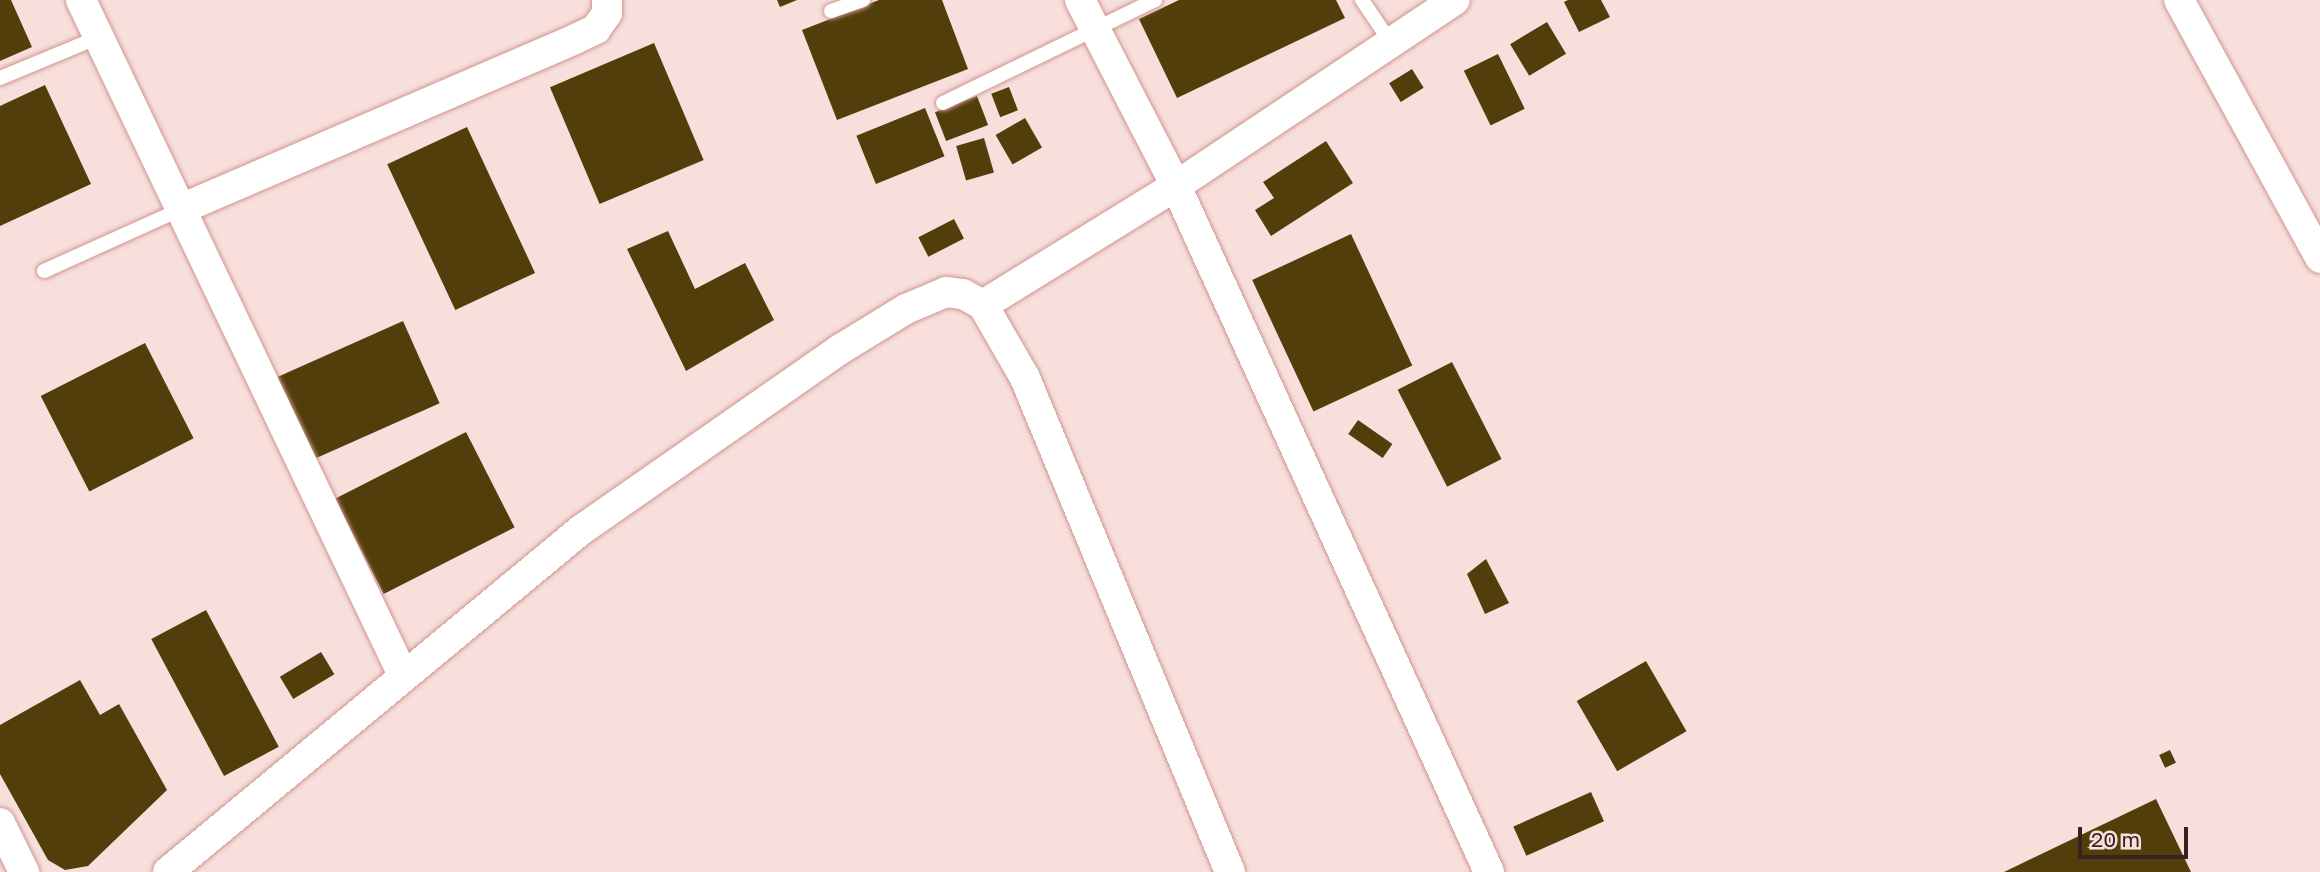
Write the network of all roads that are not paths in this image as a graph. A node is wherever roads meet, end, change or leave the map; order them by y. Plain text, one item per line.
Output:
1 (81, 0) edge
2 (607, 0) edge
3 (863, 0) edge
4 (1080, 0) edge
5 (1155, 0) edge
6 (1362, 0) edge
7 (1455, 0) edge
8 (2179, 0) edge
9 (831, 11) dead end
10 (1094, 27) junction
11 (99, 37) junction
12 (1391, 43) junction
13 (0, 78) edge
14 (943, 103) dead end
15 (1176, 186) junction
16 (181, 209) junction
17 (2320, 258) edge
18 (44, 271) dead end
19 (983, 305) junction
20 (403, 675) junction
21 (0, 823) edge
22 (24, 872) edge
23 (168, 872) edge
24 (1230, 872) edge
25 (1489, 872) edge

1 - 11 street
2 - 16 street
3 - 9 lane
4 - 10 street
5 - 10 lane
6 - 12 lane
7 - 12 street
8 - 17 street
10 - 14 lane
10 - 15 street
11 - 13 lane
11 - 16 street
12 - 15 street
15 - 19 street
15 - 25 street
16 - 18 lane
16 - 20 street
19 - 20 street
19 - 24 street
20 - 23 street
21 - 22 street

